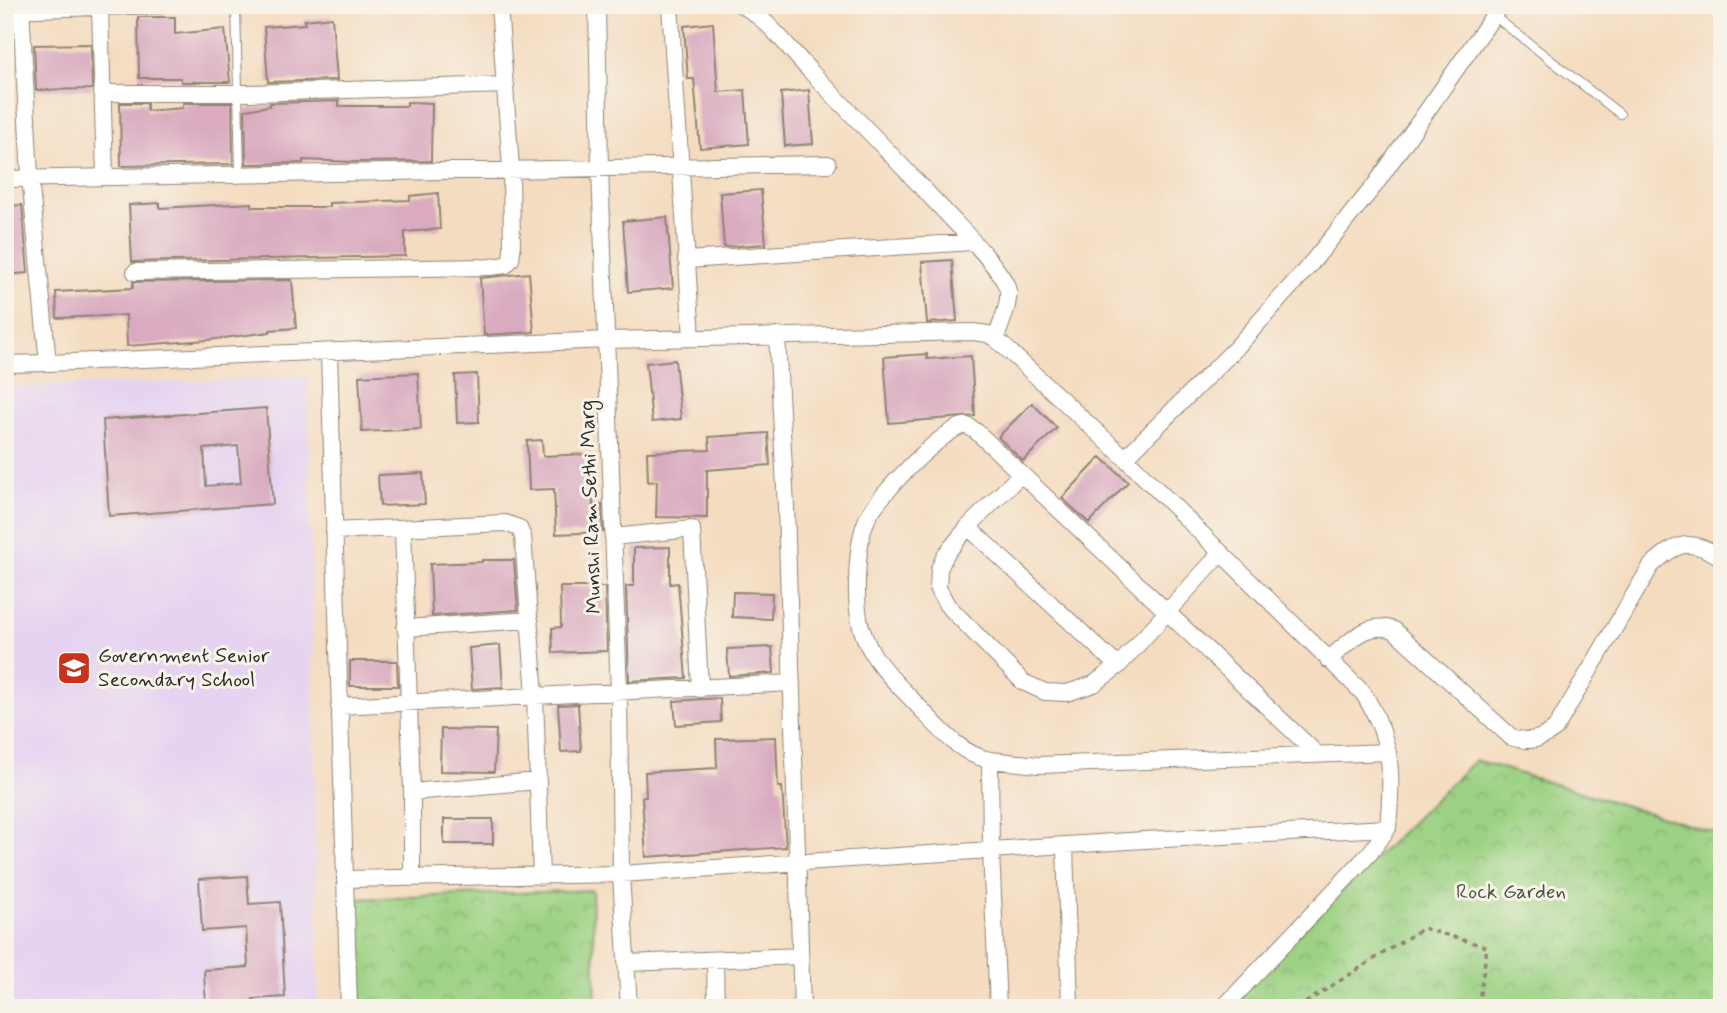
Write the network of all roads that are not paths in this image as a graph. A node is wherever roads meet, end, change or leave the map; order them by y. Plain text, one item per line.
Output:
1 (159, 5) edge
2 (236, 5) edge
3 (499, 5) edge
4 (597, 5) edge
5 (670, 5) edge
6 (741, 5) edge
7 (16, 8) edge
8 (100, 8) junction
9 (1497, 11) edge
10 (506, 85) junction
11 (102, 93) junction
12 (237, 93) junction
13 (1620, 114) dead end
14 (828, 164) dead end
15 (680, 167) junction
16 (511, 169) junction
17 (600, 169) junction
18 (240, 174) junction
19 (30, 177) junction
20 (105, 177) junction
21 (5, 179) edge
22 (973, 242) junction
23 (686, 260) junction
24 (135, 272) dead end
25 (777, 335) junction
26 (692, 338) junction
27 (996, 339) junction
28 (607, 341) junction
29 (329, 353) junction
30 (48, 363) junction
31 (5, 364) edge
32 (1125, 458) junction
33 (1020, 475) junction
34 (968, 527) junction
35 (403, 529) junction
36 (334, 531) junction
37 (613, 537) junction
38 (1220, 554) junction
39 (1722, 558) edge
40 (1168, 612) junction
41 (530, 620) junction
42 (405, 628) junction
43 (1328, 660) junction
44 (1118, 666) junction
45 (792, 683) junction
46 (700, 689) junction
47 (619, 693) junction
48 (535, 695) junction
49 (408, 702) junction
50 (339, 706) junction
51 (1388, 752) junction
52 (1317, 754) junction
53 (990, 760) junction
54 (538, 782) junction
55 (412, 792) junction
56 (1388, 828) junction
57 (1065, 846) junction
58 (991, 851) junction
59 (799, 862) junction
60 (621, 874) junction
61 (541, 877) junction
62 (412, 878) junction
63 (345, 879) junction
64 (800, 956) junction
65 (715, 960) junction
66 (628, 963) junction
67 (349, 1008) edge
68 (629, 1008) edge
69 (716, 1008) edge
70 (802, 1008) edge
71 (998, 1008) edge
72 (1070, 1008) edge
73 (1223, 1008) edge

1 - 8 street
2 - 12 lane
3 - 10 street
4 - 17 street, Munshi Ram Sethi Marg
5 - 15 street
6 - 22 street
7 - 8 street
7 - 19 street
8 - 11 street
9 - 13 lane
9 - 32 street
10 - 12 street
10 - 16 street
11 - 12 street
11 - 20 street
12 - 18 lane
14 - 15 street
15 - 17 street
15 - 23 street
16 - 17 street
16 - 18 street
16 - 24 street
17 - 28 street, Munshi Ram Sethi Marg
18 - 20 street
19 - 20 street
19 - 21 street
19 - 30 street
22 - 23 street
22 - 27 street
23 - 26 street
25 - 26 street
25 - 27 street
25 - 45 street
26 - 28 street
27 - 32 street
28 - 29 street
28 - 37 street, Munshi Ram Sethi Marg
29 - 30 street
29 - 36 street
30 - 31 street
32 - 38 street
33 - 34 street
33 - 40 street
33 - 53 street
34 - 44 street
34 - 44 street
35 - 36 street
35 - 41 street
35 - 42 street
36 - 50 street
37 - 46 street
37 - 47 street, Munshi Ram Sethi Marg
38 - 40 street
38 - 43 street
39 - 43 street
40 - 44 street
40 - 52 street
41 - 42 street
41 - 48 street
42 - 49 street
43 - 51 street
45 - 46 street
45 - 59 street
46 - 47 street
47 - 48 street
47 - 60 street, Munshi Ram Sethi Marg
48 - 49 street
48 - 54 street
49 - 50 street
49 - 55 street
50 - 63 street
51 - 52 street
51 - 56 street
52 - 53 street
53 - 58 street
54 - 55 street
54 - 61 street
55 - 62 street
56 - 57 street
56 - 73 street
57 - 58 street
57 - 72 street
58 - 59 street
58 - 71 street
59 - 60 street
59 - 64 street
60 - 61 street
60 - 66 street, Munshi Ram Sethi Marg
61 - 62 street
62 - 63 street
63 - 67 street
64 - 65 street
64 - 70 street
65 - 66 street
65 - 69 street
66 - 68 street, Munshi Ram Sethi Marg

